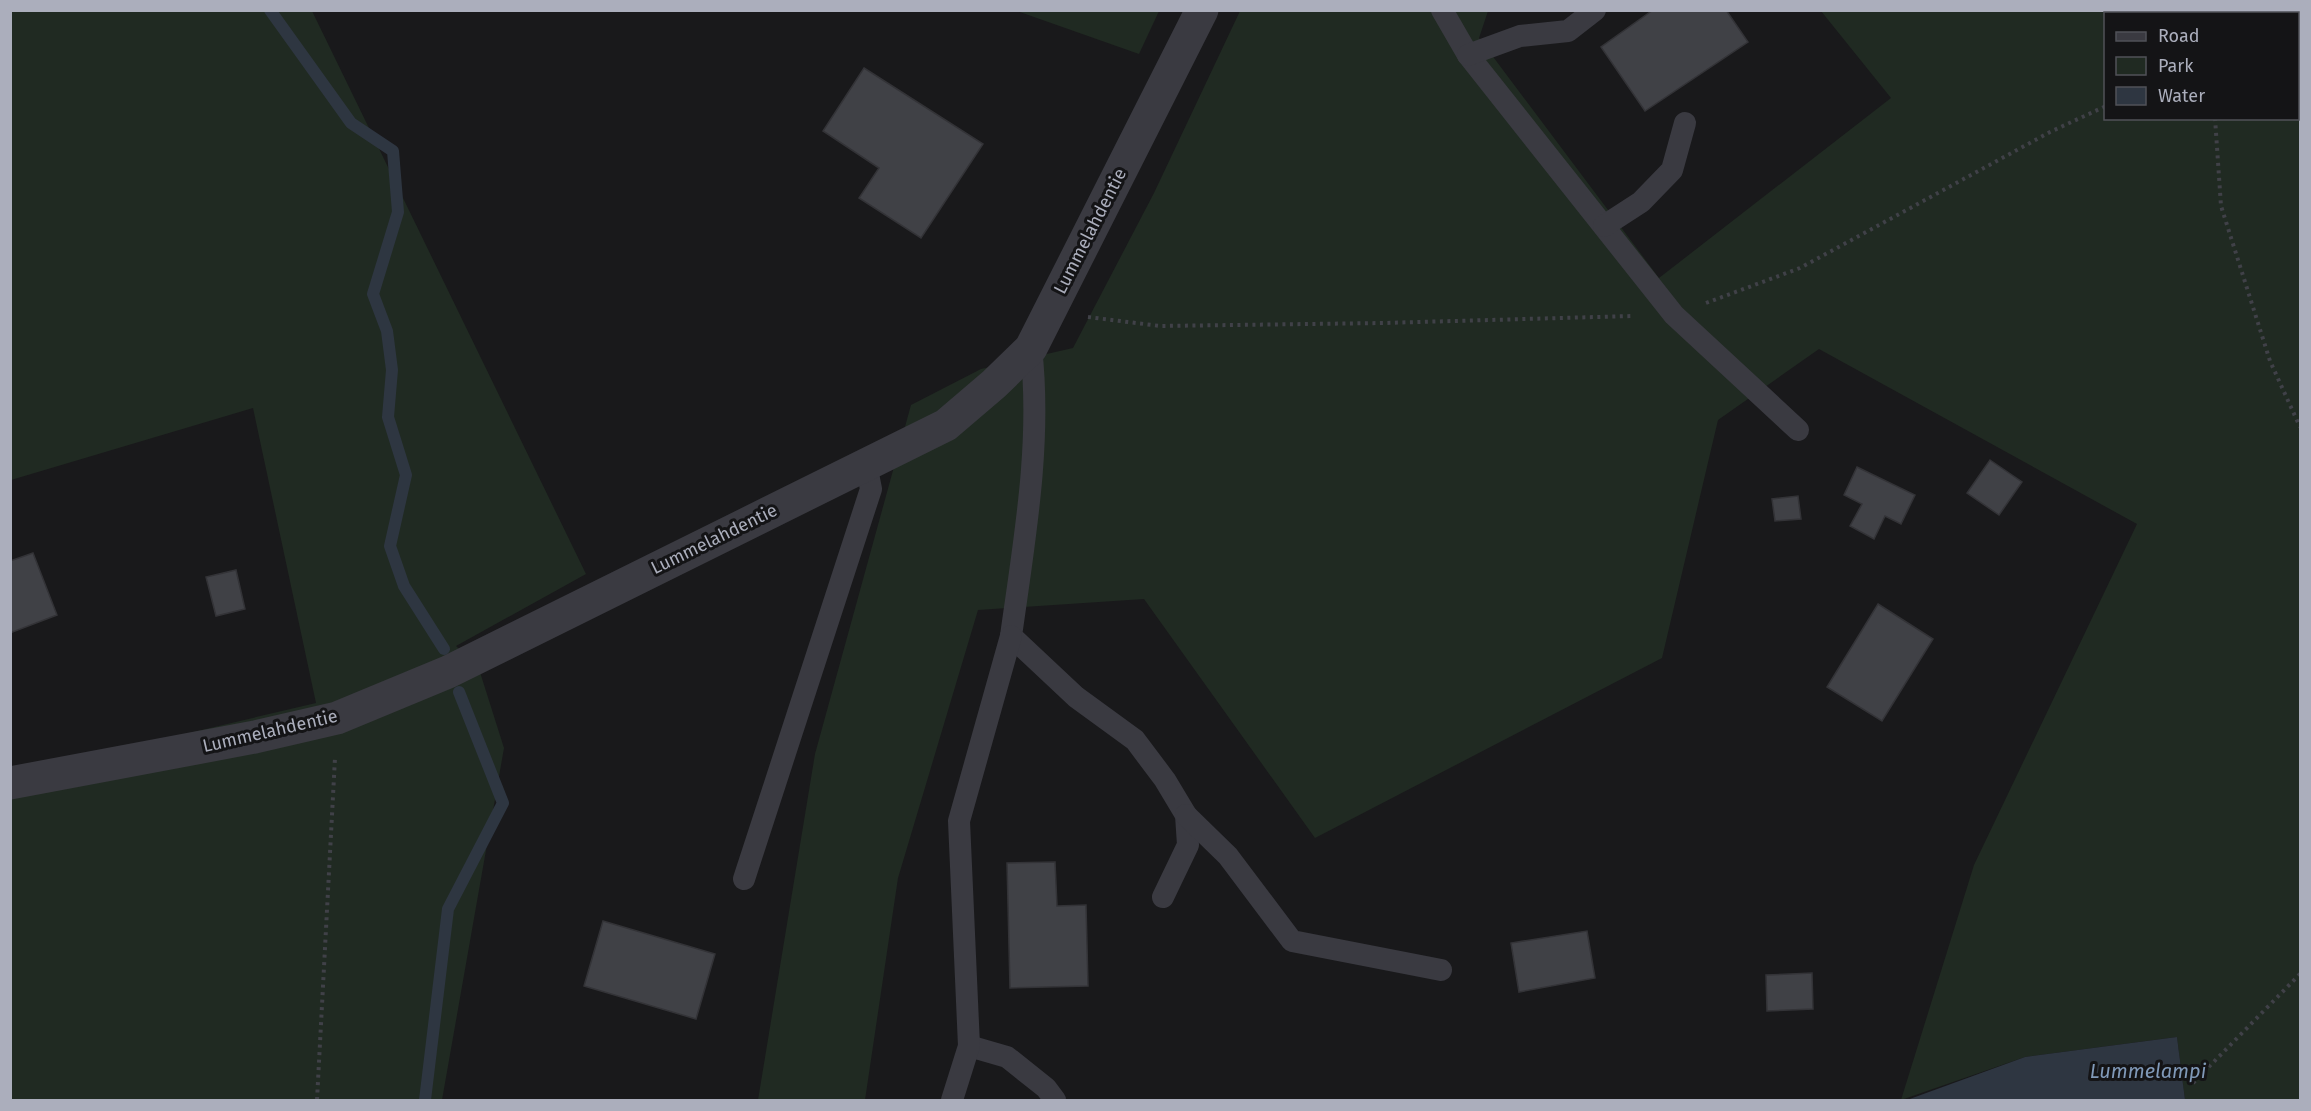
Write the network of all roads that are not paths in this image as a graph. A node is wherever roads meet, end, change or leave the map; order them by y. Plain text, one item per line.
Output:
1 (1202, 10) edge
2 (1443, 10) edge
3 (1595, 10) edge
4 (1468, 55) junction
5 (1685, 123) dead end
6 (1604, 226) junction
7 (1031, 348) junction
8 (1798, 430) dead end
9 (866, 464) junction
10 (1011, 636) junction
11 (10, 783) edge
12 (1186, 815) junction
13 (744, 879) dead end
14 (1162, 897) dead end
15 (1441, 970) dead end
16 (969, 1046) junction
17 (952, 1101) edge
18 (1055, 1101) edge

1 - 7 street, Lummelahdentie
2 - 4 lane
3 - 4 lane
4 - 6 lane
5 - 6 lane
6 - 8 lane
7 - 9 street, Lummelahdentie
7 - 10 lane
9 - 11 street, Lummelahdentie
9 - 13 lane
10 - 12 lane
10 - 16 lane
12 - 14 lane
12 - 15 lane
16 - 17 lane
16 - 18 lane

